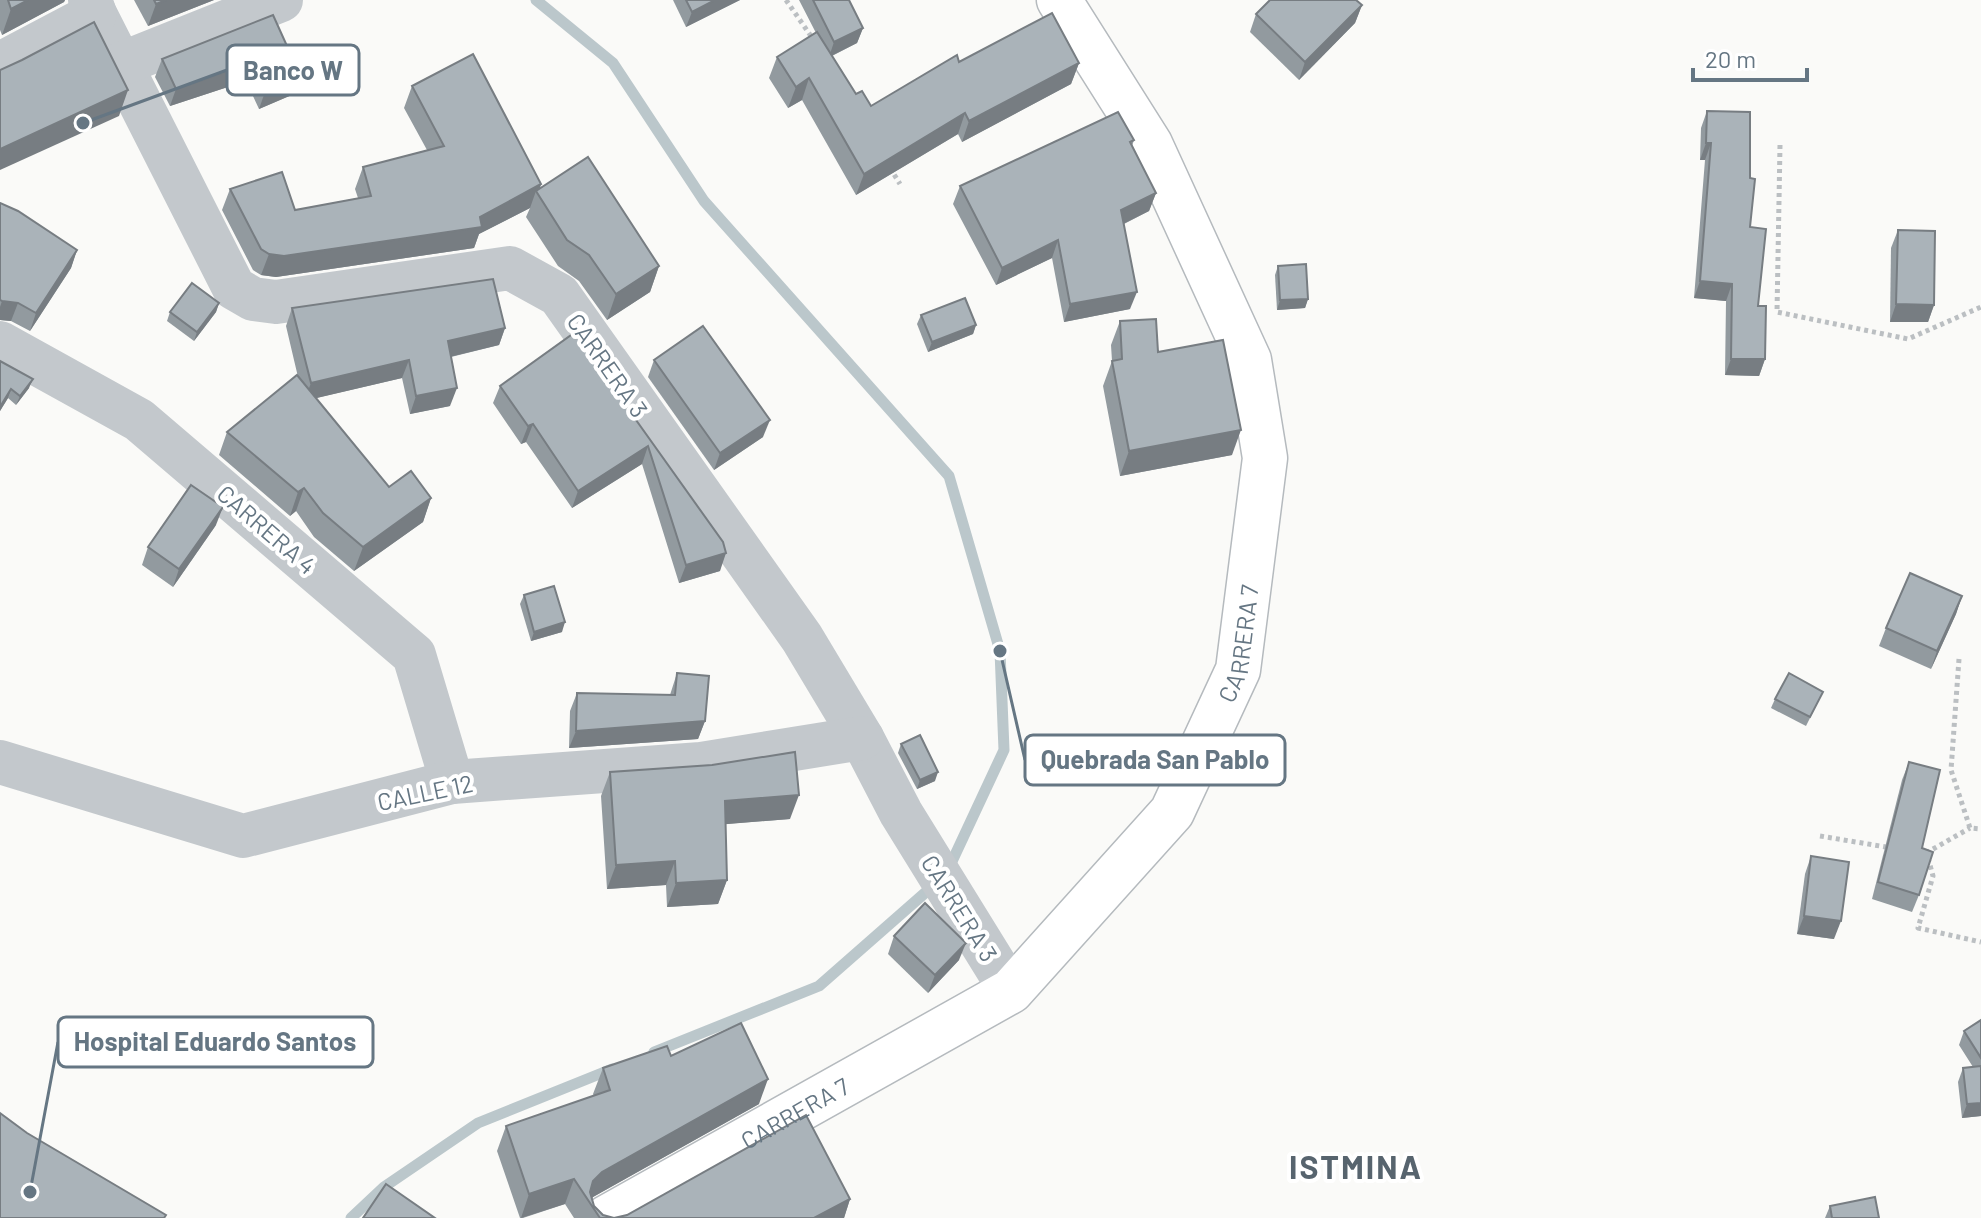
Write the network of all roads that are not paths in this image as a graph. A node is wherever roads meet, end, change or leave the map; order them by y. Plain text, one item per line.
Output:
1 (281, 0) edge
2 (1059, 0) edge
3 (92, 7) edge
4 (0, 64) edge
5 (121, 64) junction
6 (0, 343) edge
7 (862, 738) junction
8 (0, 762) edge
9 (452, 782) junction
10 (1011, 991) junction
11 (606, 1218) edge

1 - 5 street
2 - 10 main road, CARRERA 7
3 - 4 street
3 - 5 street, CARRERA 3
5 - 7 street, CARRERA 3
6 - 9 street, CARRERA 4
7 - 9 street, CALLE 12
7 - 10 street, CARRERA 3
8 - 9 street, CALLE 12
10 - 11 main road, CARRERA 7

